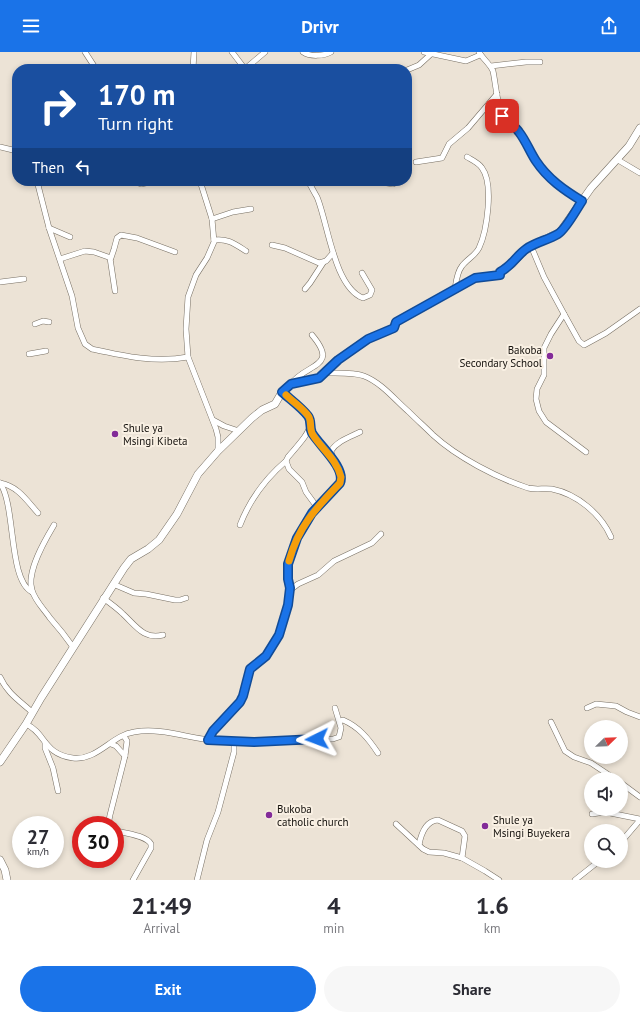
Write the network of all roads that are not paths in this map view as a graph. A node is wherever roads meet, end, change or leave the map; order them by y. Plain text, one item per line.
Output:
1 (194, 52) edge
2 (232, 52) edge
3 (265, 52) edge
4 (303, 52) edge
5 (331, 52) edge
6 (424, 52) edge
7 (475, 52) edge
8 (85, 53) edge
9 (480, 53) edge
10 (431, 54) junction
11 (540, 62) dead end
12 (93, 64) edge
13 (193, 64) edge
14 (241, 64) edge
15 (249, 64) edge
16 (491, 66) junction
17 (412, 68) edge
18 (497, 94) junction
19 (640, 128) edge
20 (0, 147) edge
21 (12, 150) edge
22 (467, 158) dead end
23 (618, 160) junction
24 (416, 162) dead end
25 (640, 172) edge
26 (39, 186) edge
27 (202, 186) edge
28 (311, 186) edge
29 (582, 201) junction
30 (251, 209) dead end
31 (212, 219) junction
32 (49, 228) junction
33 (70, 237) dead end
34 (214, 240) junction
35 (272, 245) dead end
36 (531, 246) junction
37 (246, 251) dead end
38 (175, 252) dead end
39 (333, 253) junction
40 (110, 258) junction
41 (60, 259) junction
42 (323, 262) junction
43 (362, 273) dead end
44 (24, 279) dead end
45 (0, 282) edge
46 (305, 289) dead end
47 (455, 289) junction
48 (115, 291) dead end
49 (640, 309) edge
50 (564, 314) junction
51 (49, 322) dead end
52 (35, 324) dead end
53 (312, 335) dead end
54 (46, 351) dead end
55 (29, 354) dead end
56 (188, 357) junction
57 (325, 373) junction
58 (291, 384) junction
59 (282, 392) junction
60 (213, 420) junction
61 (310, 429) junction
62 (238, 432) junction
63 (360, 432) dead end
64 (218, 450) junction
65 (586, 452) dead end
66 (286, 461) junction
67 (334, 461) junction
68 (0, 483) edge
69 (317, 507) junction
70 (38, 513) dead end
71 (54, 524) dead end
72 (240, 525) dead end
73 (381, 534) dead end
74 (611, 537) dead end
75 (113, 584) junction
76 (290, 590) junction
77 (32, 592) junction
78 (103, 598) junction
79 (186, 598) dead end
80 (163, 635) dead end
81 (73, 647) junction
82 (0, 677) edge
83 (335, 708) dead end
84 (587, 708) dead end
85 (32, 712) junction
86 (640, 717) edge
87 (340, 722) junction
88 (551, 722) dead end
89 (26, 724) junction
90 (124, 736) junction
91 (208, 740) junction
92 (231, 742) junction
93 (45, 743) junction
94 (111, 744) junction
95 (378, 752) dead end
96 (125, 756) junction
97 (0, 762) edge
98 (604, 772) edge
99 (628, 789) edge
100 (58, 791) dead end
101 (640, 797) edge
102 (110, 816) edge
103 (622, 816) edge
104 (640, 820) edge
105 (396, 824) dead end
106 (124, 834) edge
107 (628, 834) edge
108 (418, 845) junction
109 (462, 858) junction
110 (0, 860) edge
111 (590, 868) edge
112 (7, 880) edge
113 (133, 880) edge
114 (197, 880) edge
115 (499, 880) edge
116 (575, 880) edge

1 - 13 street
2 - 14 street
3 - 15 street
4 - 5 street
6 - 10 street
7 - 9 street
8 - 12 street
9 - 10 street
9 - 16 street
10 - 17 street
11 - 16 street
16 - 18 street
18 - 24 street
18 - 29 street
19 - 23 street
20 - 21 street
22 - 47 street
23 - 25 street
23 - 29 street
26 - 32 street
27 - 31 street
28 - 39 street
29 - 36 street
30 - 31 street
31 - 34 street
32 - 33 street
32 - 41 street
34 - 37 street
34 - 56 street
35 - 42 street
36 - 47 street
36 - 50 street
38 - 40 street
39 - 42 street
39 - 43 street
40 - 41 street
40 - 48 street
41 - 56 street
42 - 46 street
44 - 45 street
47 - 57 street
49 - 50 street
50 - 65 street
51 - 52 street
53 - 58 street
54 - 55 street
56 - 60 street
57 - 58 street
57 - 74 street
58 - 59 street
59 - 61 street
59 - 62 street
60 - 62 street
60 - 64 street
61 - 66 street
61 - 67 street
62 - 64 street
63 - 67 street
64 - 75 street
66 - 69 street
66 - 72 street
67 - 69 street
68 - 70 street
68 - 77 street
69 - 76 street
71 - 77 street
73 - 76 street
75 - 78 street
75 - 79 street
76 - 91 street
77 - 81 street
78 - 80 street
78 - 81 street
81 - 85 street
82 - 85 street
83 - 87 street
84 - 86 street
85 - 89 street
87 - 92 street
87 - 95 street
88 - 98 street
89 - 93 street
89 - 97 street
90 - 91 street
90 - 94 street
90 - 96 street
91 - 92 street
92 - 114 street
93 - 94 street
93 - 100 street
94 - 96 street
96 - 102 street
99 - 101 street
103 - 104 street
104 - 107 street
105 - 108 street
106 - 113 street
108 - 109 street
108 - 109 street
109 - 115 street
110 - 112 street
111 - 116 street

